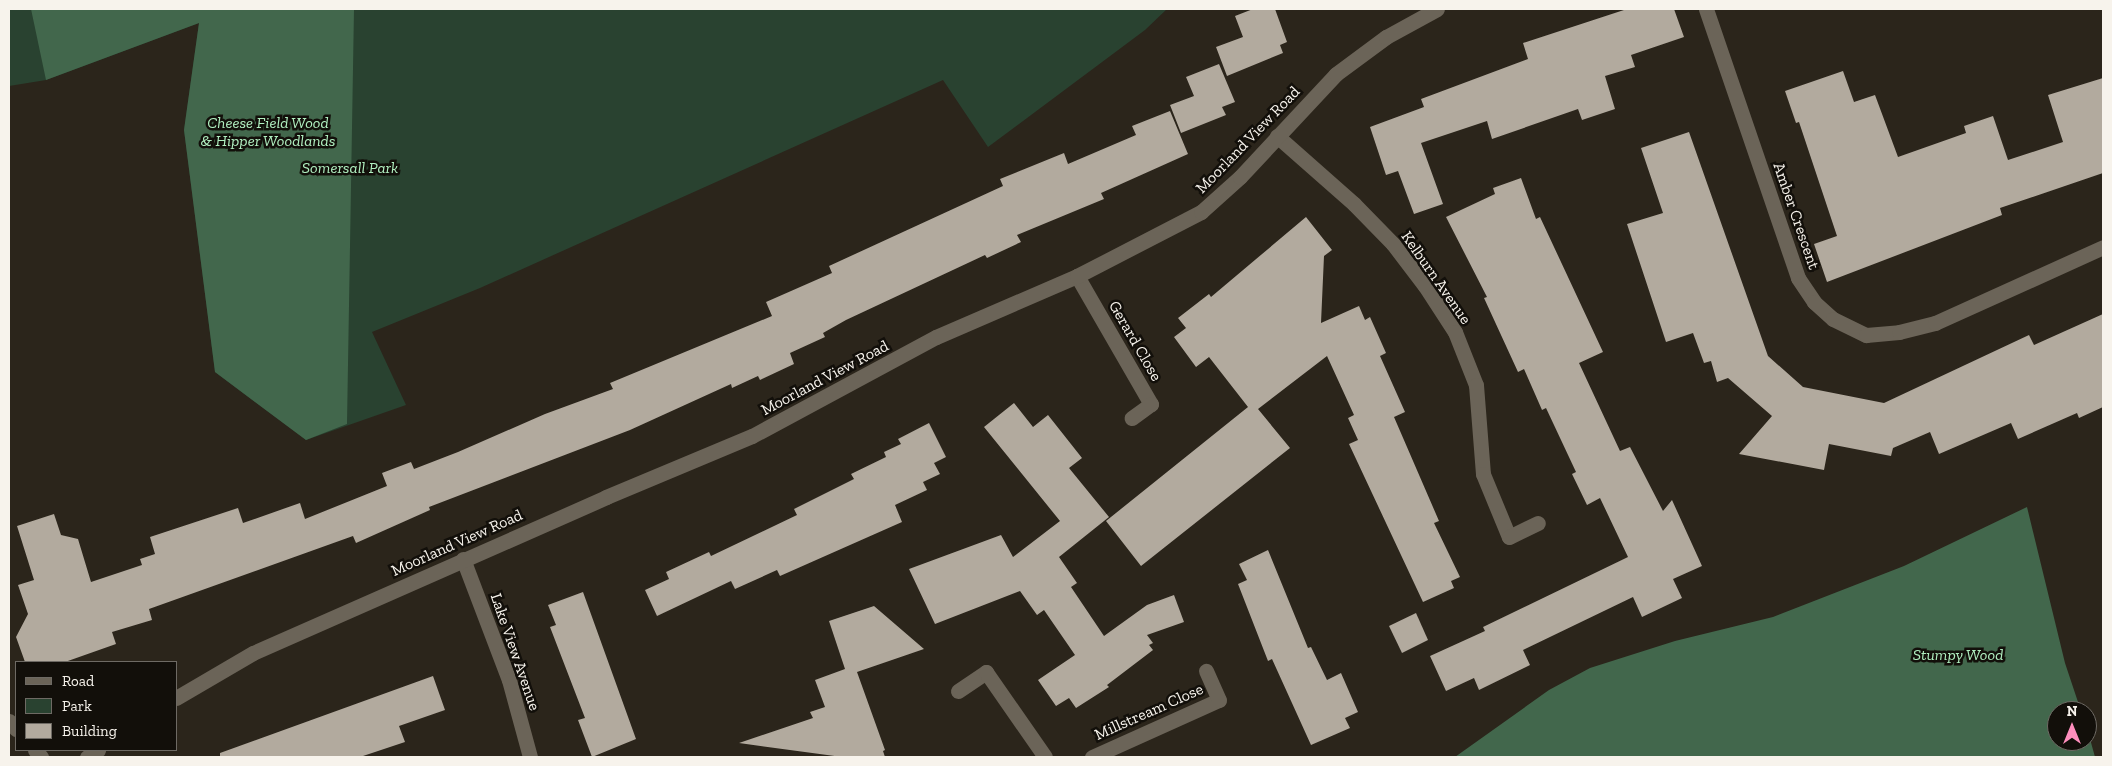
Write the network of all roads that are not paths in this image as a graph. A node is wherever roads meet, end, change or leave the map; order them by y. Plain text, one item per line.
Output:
1 (1437, 9) edge
2 (1706, 9) edge
3 (1278, 136) junction
4 (2103, 247) edge
5 (1077, 276) junction
6 (1132, 418) dead end
7 (1538, 523) dead end
8 (463, 559) junction
9 (1206, 671) dead end
10 (958, 691) dead end
11 (178, 697) edge
12 (530, 757) edge
13 (1045, 757) edge
14 (1092, 757) edge

1 - 3 street, Moorland View Road
2 - 4 street, Amber Crescent
3 - 5 street, Moorland View Road
3 - 7 street, Kelburn Avenue
5 - 6 street, Gerard Close
5 - 8 street, Moorland View Road
8 - 11 street, Moorland View Road
8 - 12 street, Lake View Avenue
9 - 14 street, Millstream Close
10 - 13 street

